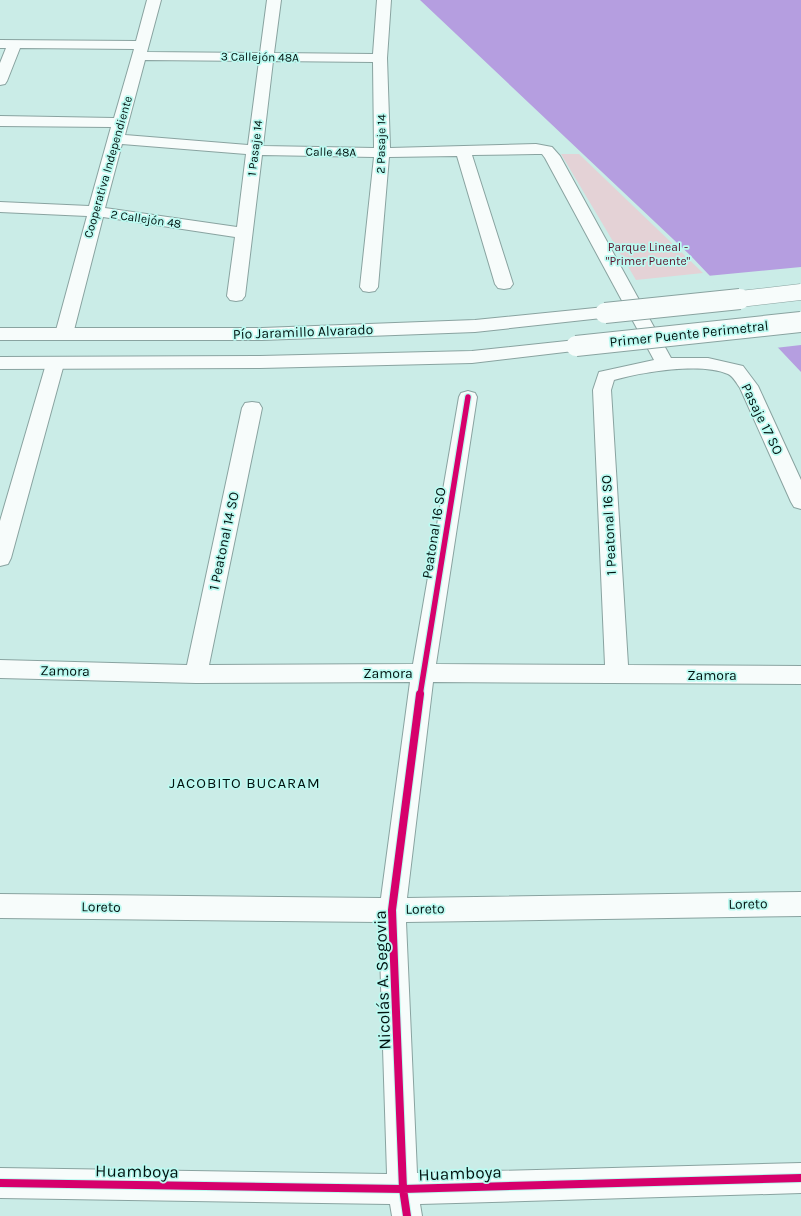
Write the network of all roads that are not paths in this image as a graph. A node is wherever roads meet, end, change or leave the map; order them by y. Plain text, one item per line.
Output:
1 (154, 0) edge
2 (274, 0) edge
3 (384, 0) edge
4 (0, 44) edge
5 (16, 44) junction
6 (140, 50) junction
7 (266, 57) junction
8 (380, 58) junction
9 (0, 81) edge
10 (0, 121) edge
11 (121, 123) junction
12 (117, 139) junction
13 (254, 150) junction
14 (463, 151) junction
15 (382, 153) junction
16 (0, 207) edge
17 (95, 211) junction
18 (244, 233) junction
19 (504, 284) dead end
20 (369, 287) dead end
21 (801, 292) edge
22 (236, 296) dead end
23 (801, 322) edge
24 (0, 334) edge
25 (64, 334) junction
26 (576, 346) joint
27 (0, 363) edge
28 (55, 364) junction
29 (666, 365) junction
30 (606, 376) joint
31 (468, 397) dead end
32 (252, 408) dead end
33 (801, 502) edge
34 (0, 558) edge
35 (0, 670) edge
36 (423, 673) junction
37 (196, 674) junction
38 (617, 675) junction
39 (801, 675) edge
40 (801, 904) edge
41 (0, 906) edge
42 (392, 910) junction
43 (801, 1178) edge
44 (0, 1183) edge
45 (405, 1202) edge

1 - 6 main road, Cooperativa Independiente
2 - 7 main road, 1 Pasaje 14
3 - 8 main road, 2 Pasaje 14
4 - 5 main road, 3 Callejón 48A
5 - 6 main road, 3 Callejón 48A
5 - 9 main road
6 - 7 main road, 3 Callejón 48A
6 - 11 main road, Cooperativa Independiente
7 - 8 main road, 3 Callejón 48A
7 - 13 main road, 1 Pasaje 14
8 - 15 main road, 2 Pasaje 14
10 - 11 main road
11 - 12 main road, Cooperativa Independiente
12 - 13 main road, Calle 48A
12 - 17 main road, Cooperativa Independiente
13 - 15 main road, Calle 48A
13 - 18 main road, 1 Pasaje 14
14 - 15 main road, Calle 48A
14 - 19 main road
14 - 29 main road, Calle 48A
15 - 20 main road, 2 Pasaje 14
16 - 17 main road, 2 Callejón 48
17 - 18 main road, 2 Callejón 48
17 - 25 main road, Cooperativa Independiente
18 - 22 main road, 1 Pasaje 14
21 - 25 main road, Pío Jaramillo Alvarado, bridge
23 - 26 main road, Primer Puente Perimetral, bridge
24 - 25 main road, Pío Jaramillo Alvarado
26 - 28 main road, Pío Jaramillo Alvarado
27 - 28 main road, Pío Jaramillo Alvarado
28 - 34 main road
29 - 30 main road, Pasaje 17 SO
29 - 33 main road, Pasaje 17 SO
30 - 38 main road, 1 Peatonal 16 SO
31 - 36 main road, Peatonal 16 SO
32 - 37 main road, 1 Peatonal 14 SO
35 - 37 main road, Zamora
36 - 37 main road, Zamora
36 - 38 main road, Zamora
36 - 42 main road, Nicolás A. Segovia
38 - 39 main road, Zamora
40 - 42 main road, Loreto
41 - 42 main road, Loreto
42 - 45 main road, Nicolás A. Segovia
43 - 45 main road, Huamboya
44 - 45 main road, Huamboya

